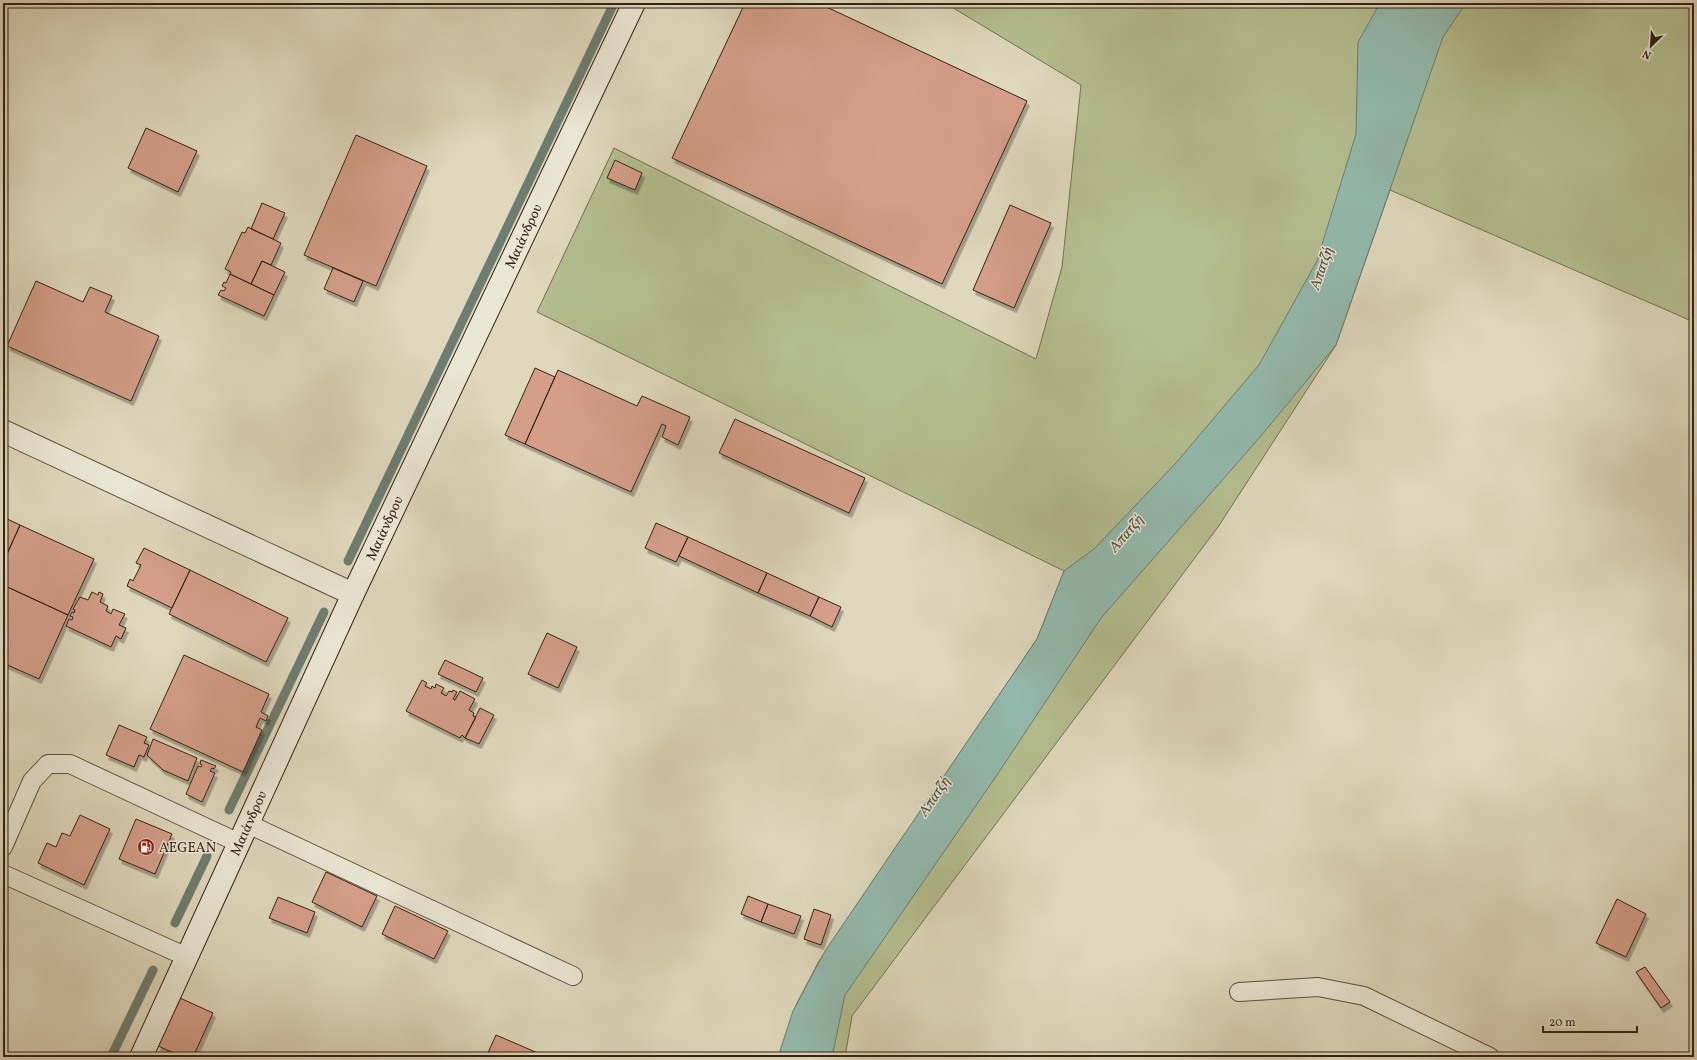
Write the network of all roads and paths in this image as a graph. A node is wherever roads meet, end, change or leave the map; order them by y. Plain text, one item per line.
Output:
1 (634, 3) edge
2 (3, 431) edge
3 (353, 594) junction
4 (244, 833) junction
5 (3, 847) edge
6 (3, 874) edge
7 (187, 957) junction
8 (573, 976) dead end
9 (1239, 992) dead end
10 (141, 1057) edge
11 (1490, 1057) edge

1 - 3 main road, Μαιάνδρου
2 - 3 main road
3 - 4 main road, Μαιάνδρου
4 - 5 lane
4 - 7 main road, Μαιάνδρου
4 - 8 lane
6 - 7 lane
7 - 10 main road, Μαιάνδρου
9 - 11 lane

